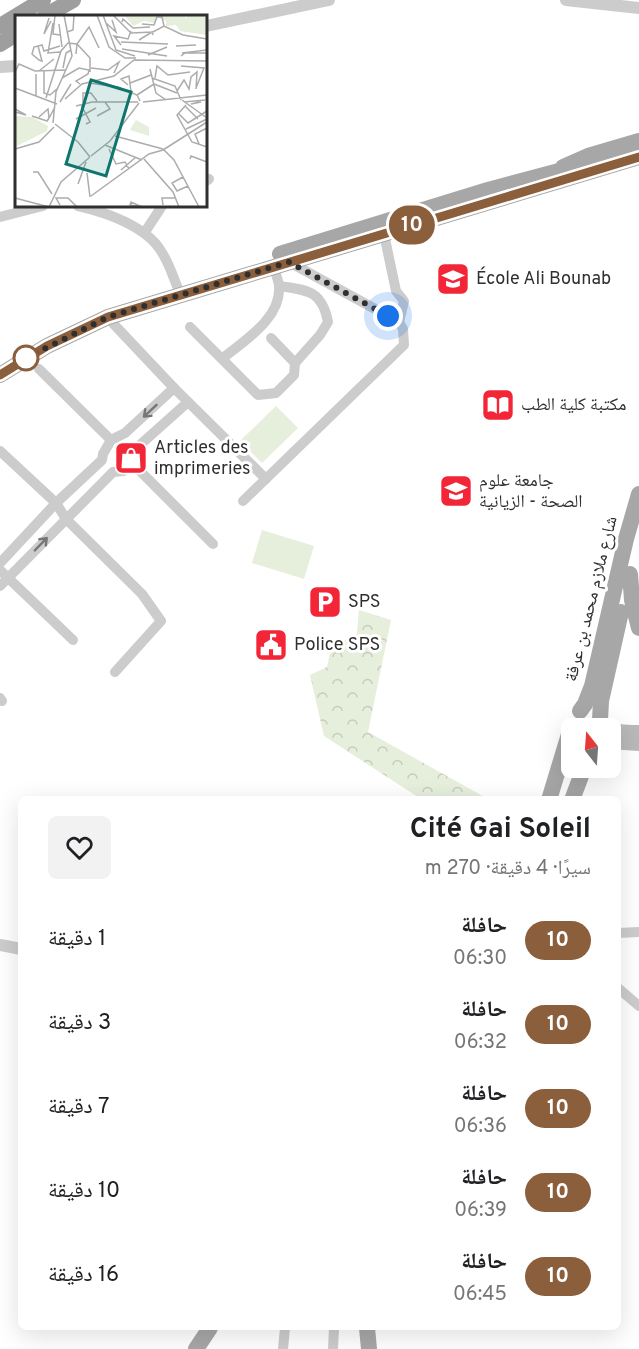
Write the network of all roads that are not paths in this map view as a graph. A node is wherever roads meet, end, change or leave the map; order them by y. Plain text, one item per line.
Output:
1 (43, 0) edge
2 (73, 0) edge
3 (329, 0) edge
4 (566, 0) edge
5 (619, 0) edge
6 (639, 8) edge
7 (18, 15) edge
8 (47, 15) edge
9 (15, 17) edge
10 (0, 26) edge
11 (207, 26) edge
12 (15, 35) edge
13 (0, 44) edge
14 (15, 66) edge
15 (0, 67) edge
16 (639, 141) edge
17 (639, 150) edge
18 (639, 157) edge
19 (639, 165) edge
20 (554, 177) junction
21 (39, 207) edge
22 (82, 207) edge
23 (161, 207) edge
24 (0, 216) edge
25 (145, 232) junction
26 (384, 234) junction
27 (281, 264) junction
28 (177, 286) junction
29 (279, 286) junction
30 (107, 317) junction
31 (399, 322) junction
32 (190, 327) dead end
33 (271, 338) dead end
34 (223, 358) junction
35 (0, 363) edge
36 (295, 363) junction
37 (39, 369) dead end
38 (0, 375) edge
39 (174, 388) junction
40 (188, 402) junction
41 (111, 440) junction
42 (0, 452) edge
43 (102, 460) junction
44 (134, 465) junction
45 (113, 472) junction
46 (266, 480) junction
47 (639, 494) edge
48 (243, 501) dead end
49 (56, 503) junction
50 (66, 519) junction
51 (639, 533) edge
52 (213, 544) dead end
53 (0, 563) edge
54 (630, 574) junction
55 (3, 578) edge
56 (639, 628) edge
57 (73, 640) dead end
58 (115, 672) dead end
59 (580, 711) junction
60 (571, 718) edge
61 (597, 718) edge
62 (602, 718) edge
63 (621, 730) edge
64 (639, 732) edge
65 (621, 743) edge
66 (639, 744) edge
67 (561, 763) edge
68 (561, 770) edge
69 (576, 778) edge
70 (580, 778) edge
71 (551, 792) edge
72 (574, 795) edge
73 (639, 932) edge
74 (621, 933) edge
75 (0, 945) edge
76 (18, 948) edge
77 (621, 991) edge
78 (639, 1006) edge
79 (198, 1330) edge
80 (209, 1330) edge
81 (285, 1330) edge
82 (334, 1330) edge
83 (357, 1330) edge
84 (367, 1330) edge
85 (185, 1349) edge
86 (196, 1349) edge
87 (283, 1349) edge
88 (333, 1349) edge
89 (358, 1349) edge
90 (369, 1349) edge

1 - 7 highway
2 - 8 highway
3 - 11 street
4 - 6 street
5 - 6 street
9 - 10 highway
12 - 13 highway
14 - 15 street
16 - 20 main road
17 - 20 main road
18 - 20 main road
19 - 20 main road
20 - 26 main road
20 - 28 main road
21 - 24 street
22 - 25 street
23 - 25 street
25 - 28 street
26 - 27 main road
26 - 31 street
27 - 29 street
27 - 30 main road
27 - 31 street
28 - 35 main road
29 - 34 street
29 - 36 street
30 - 38 main road
30 - 39 street
31 - 46 street
32 - 34 street
33 - 36 street
34 - 36 street
37 - 41 street
39 - 40 street
39 -> 41 street
40 - 44 street
40 - 46 street
41 - 43 street
42 - 49 street
43 - 45 street
43 - 49 street
44 - 45 street
44 - 52 street
45 - 50 street
46 - 48 street
47 - 59 main road, شارع ملازم محمد بن عرفة
49 - 50 street
49 - 53 street
55 -> 50 street
50 - 58 street
51 - 54 main road, شارع ملازم محمد بن عرفة
54 - 56 main road
54 - 62 main road, شارع ملازم محمد بن عرفة
55 - 57 street
59 - 60 main road, شارع ملازم محمد بن عرفة
59 - 61 main road
63 - 64 main road
65 - 66 main road
67 - 71 main road, شارع ملازم محمد بن عرفة
68 - 71 main road
69 - 72 main road
70 - 72 main road
73 - 74 street
75 - 76 street
77 - 78 street
79 - 85 main road
80 - 86 main road
81 - 87 street
82 - 88 street
83 - 89 main road
84 - 90 main road

